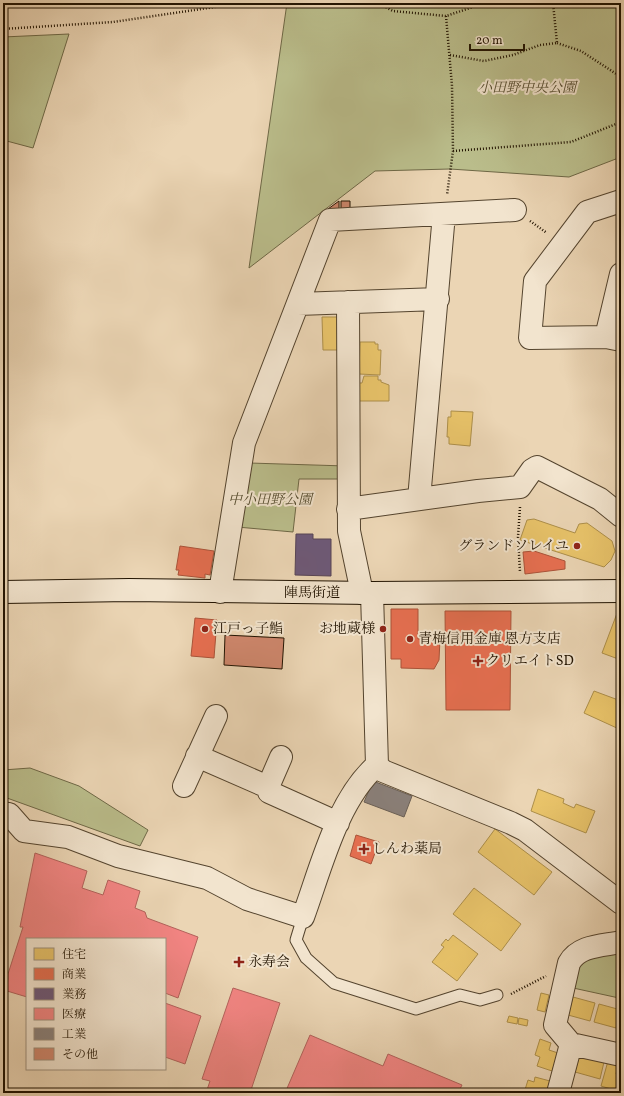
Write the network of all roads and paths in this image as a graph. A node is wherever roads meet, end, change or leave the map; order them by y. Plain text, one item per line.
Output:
1 (242, 3) edge
2 (378, 3) edge
3 (485, 3) edge
4 (553, 3) edge
5 (446, 16) junction
6 (3, 29) edge
7 (557, 44) junction
8 (450, 55) junction
9 (621, 76) edge
10 (621, 122) edge
11 (452, 151) junction
12 (621, 201) edge
13 (515, 210) joint
14 (444, 214) junction
15 (561, 244) junction
16 (621, 274) edge
17 (438, 298) junction
18 (348, 302) junction
19 (298, 304) junction
20 (614, 339) edge
21 (520, 487) junction
22 (419, 499) junction
23 (348, 509) junction
24 (621, 516) edge
25 (520, 574) dead end
26 (621, 591) edge
27 (3, 592) edge
28 (220, 592) junction
29 (367, 593) junction
30 (216, 716) dead end
31 (197, 756) junction
32 (281, 757) dead end
33 (377, 765) junction
34 (184, 786) dead end
35 (268, 787) junction
36 (3, 813) edge
37 (338, 823) junction
38 (621, 903) edge
39 (302, 917) junction
40 (621, 942) edge
41 (551, 973) dead end
42 (497, 995) joint
43 (571, 1044) junction
44 (621, 1055) edge
45 (558, 1093) edge

1 - 6 path
2 - 5 path
3 - 5 path
4 - 7 path
5 - 8 path
7 - 8 path
7 - 9 path
8 - 11 path
10 - 11 path
11 - 14 path
12 - 15 street
13 - 14 street
13 - 15 path
14 - 17 street
14 - 19 street
15 - 20 street
16 - 20 street
17 - 18 street
17 - 22 street
18 - 19 street
18 - 23 street
19 - 28 street
21 - 22 street
21 - 24 street
21 - 25 path
22 - 23 street
23 - 29 street
26 - 29 street, 陣馬街道
27 - 28 street, 陣馬街道
28 - 29 street, 陣馬街道
29 - 33 street
30 - 31 street
31 - 34 street
31 - 35 street
32 - 35 street
33 - 37 street
33 - 38 street
35 - 37 street
36 - 39 street
37 - 39 street
39 - 42 lane
40 - 43 street
41 - 42 path
43 - 44 street
43 - 45 street

